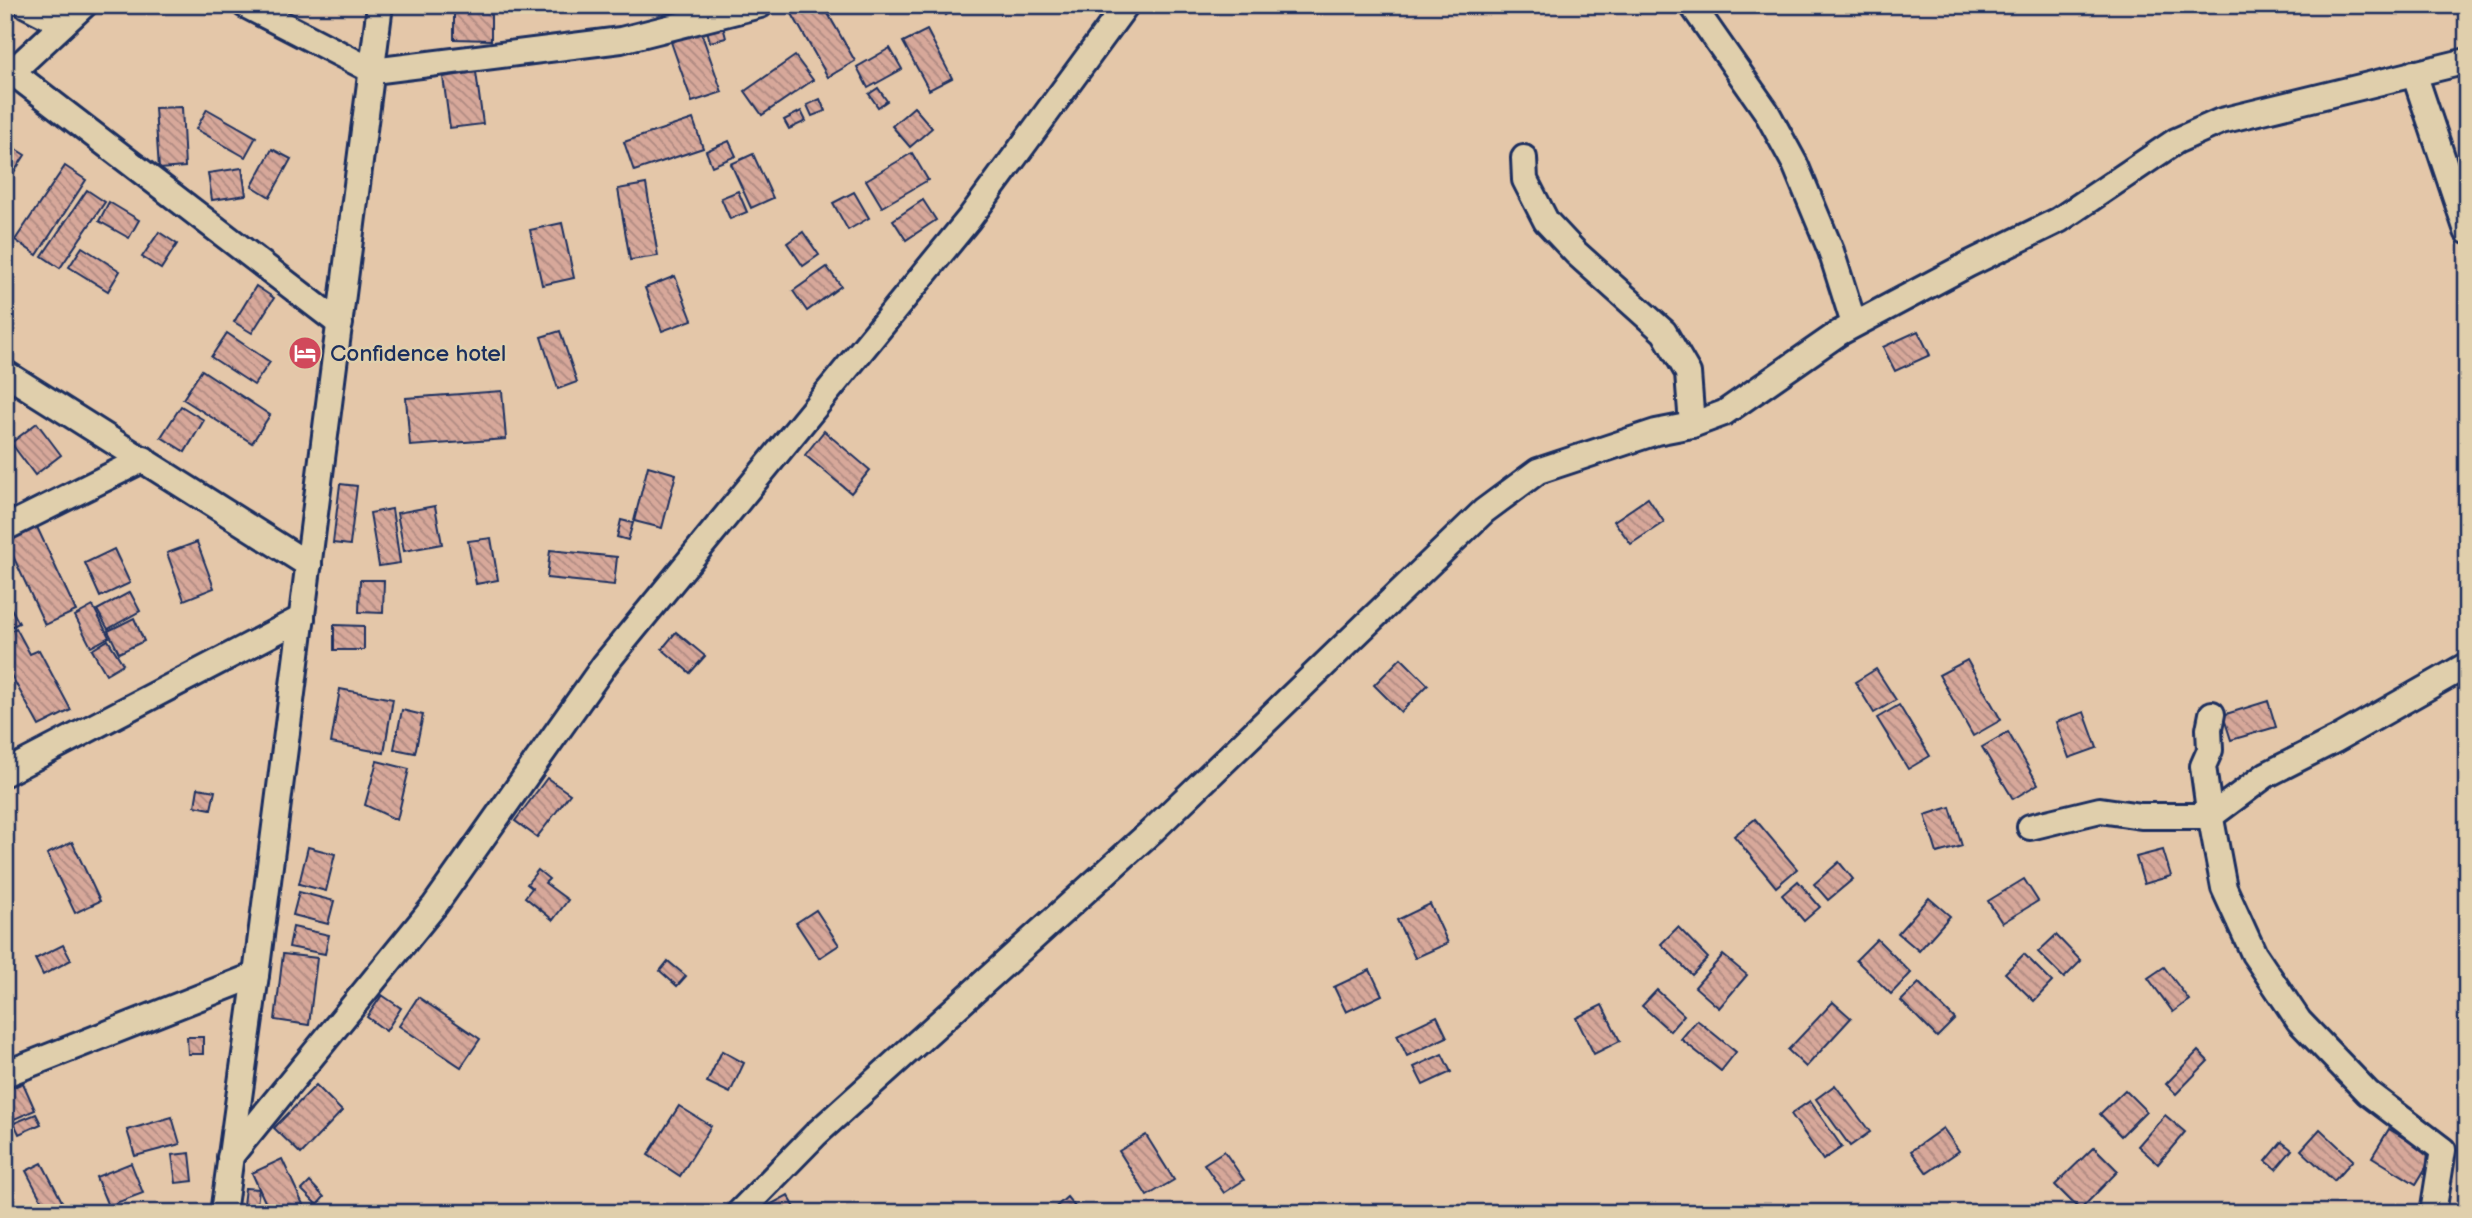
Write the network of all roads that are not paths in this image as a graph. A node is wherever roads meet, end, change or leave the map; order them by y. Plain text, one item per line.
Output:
1 (26, 5) edge
2 (85, 5) edge
3 (244, 5) edge
4 (380, 5) edge
5 (760, 5) edge
6 (1126, 5) edge
7 (1692, 5) edge
8 (63, 24) junction
9 (2467, 61) edge
10 (373, 71) junction
11 (9, 73) edge
12 (2414, 73) junction
13 (1524, 158) dead end
14 (2467, 231) edge
15 (340, 324) junction
16 (1854, 324) junction
17 (5, 373) edge
18 (1692, 425) junction
19 (144, 459) junction
20 (5, 528) edge
21 (309, 565) junction
22 (302, 618) junction
23 (2467, 665) edge
24 (2211, 714) dead end
25 (7, 766) edge
26 (2211, 817) junction
27 (2030, 827) dead end
28 (256, 975) junction
29 (5, 1074) edge
30 (230, 1157) junction
31 (223, 1213) edge
32 (739, 1213) edge
33 (2433, 1213) edge

1 - 8 street
2 - 8 street
3 - 10 street
4 - 10 street
5 - 10 street
6 - 30 street
7 - 16 street
8 - 11 street
9 - 12 street
10 - 15 street
11 - 15 street
12 - 14 street
12 - 16 street
13 - 18 street
15 - 21 street
16 - 18 street
17 - 19 street
18 - 32 street
19 - 20 street
19 - 21 street
21 - 22 street
22 - 25 street
22 - 28 street
23 - 26 street
24 - 26 street
26 - 27 street
26 - 33 street
28 - 29 street
28 - 30 street
30 - 31 street

